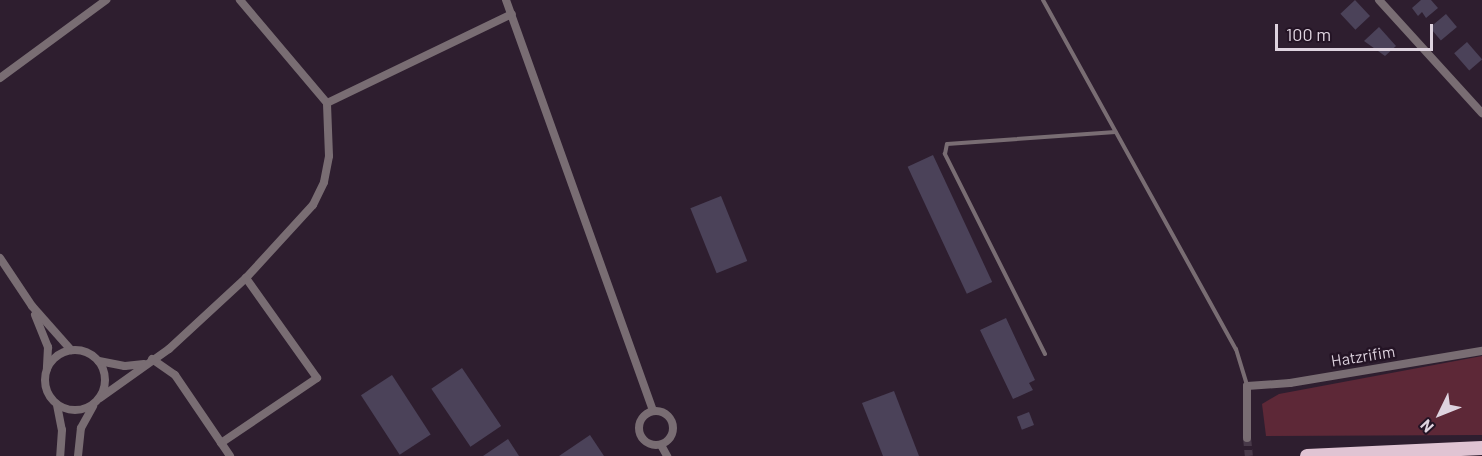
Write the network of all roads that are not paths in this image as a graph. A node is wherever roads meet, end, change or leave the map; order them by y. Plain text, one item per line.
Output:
1 (106, 0) edge
2 (240, 0) edge
3 (506, 0) edge
4 (1043, 0) edge
5 (1379, 0) edge
6 (512, 14) junction
7 (0, 78) edge
8 (327, 103) junction
9 (1482, 113) edge
10 (1116, 132) junction
11 (0, 258) edge
12 (246, 278) junction
13 (32, 306) junction
14 (70, 350) junction
15 (1482, 351) edge
16 (1045, 354) dead end
17 (99, 361) junction
18 (148, 362) junction
19 (47, 369) junction
20 (1247, 386) junction
21 (97, 402) junction
22 (57, 405) junction
23 (652, 411) junction
24 (1247, 438) tunnel mouth
25 (221, 443) junction
26 (661, 445) junction
27 (1482, 448) edge
28 (60, 456) edge
29 (78, 456) edge
30 (230, 456) edge
31 (667, 456) edge
32 (1307, 456) edge

1 - 7 street
2 - 8 street
3 - 6 street
4 - 10 lane
5 - 9 street
6 - 8 street
6 - 23 street
8 - 12 street
10 - 16 lane
10 - 20 lane
11 - 13 street
12 - 18 street
12 - 25 street
13 - 14 street
13 - 19 street
14 - 17 street
14 - 19 street
15 - 20 street, Hatzrifim
17 - 18 street
17 - 21 street
18 - 21 street
18 - 25 street
19 - 22 street
20 - 24 street
21 - 22 street
21 - 29 street
22 - 28 street
23 - 26 street
23 - 26 street
25 - 30 street
26 - 31 street
27 - 32 highway

